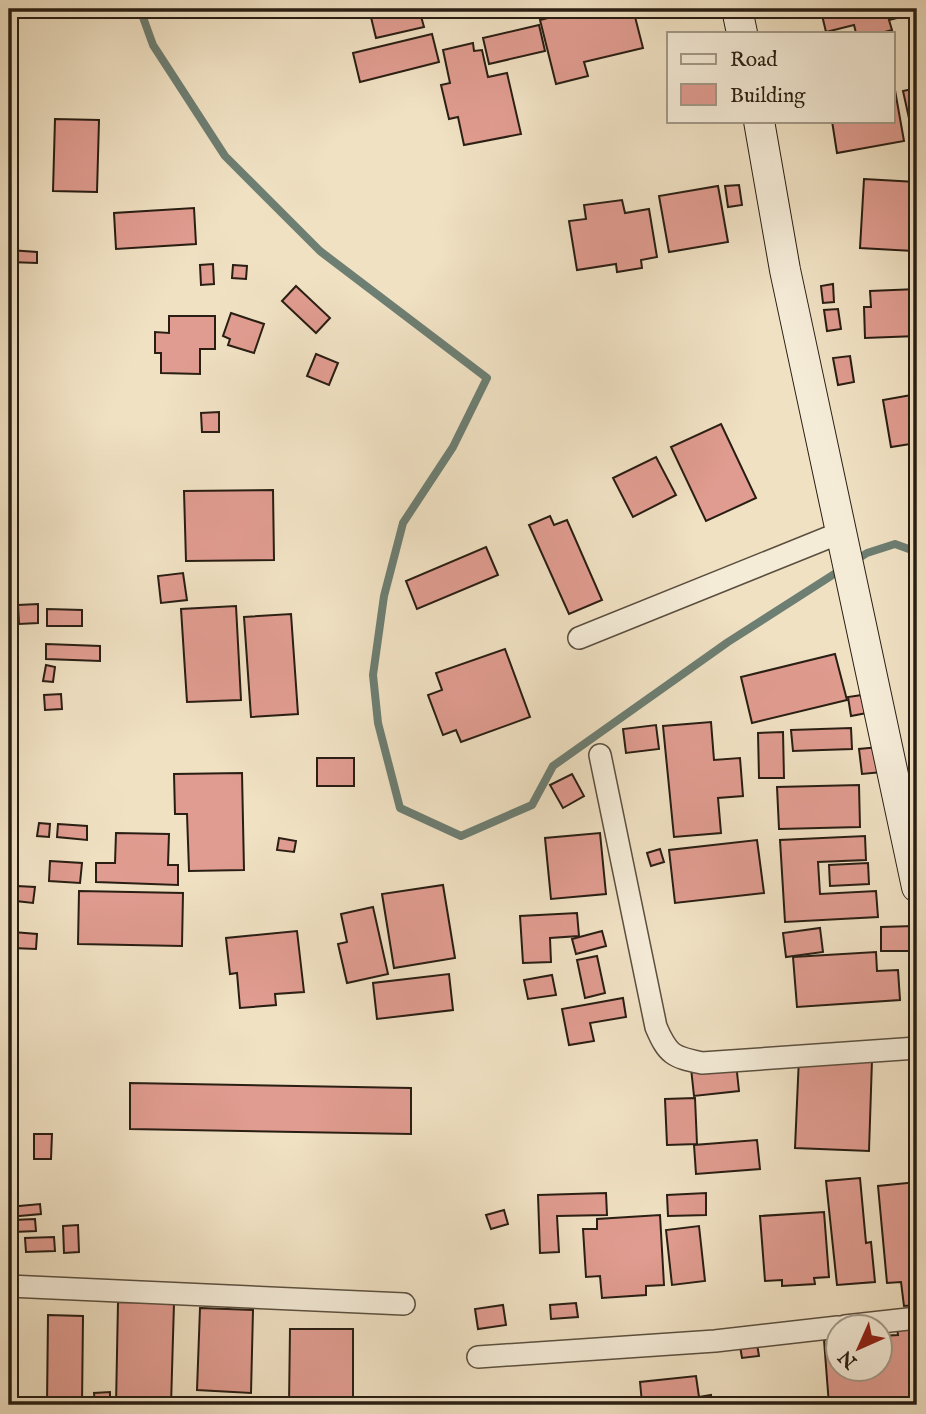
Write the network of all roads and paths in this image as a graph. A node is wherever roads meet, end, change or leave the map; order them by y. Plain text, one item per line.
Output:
1 (737, 9) edge
2 (742, 32) edge
3 (760, 122) edge
4 (844, 540) junction
5 (579, 638) dead end
6 (600, 755) dead end
7 (917, 887) edge
8 (917, 1048) edge
9 (9, 1286) edge
10 (404, 1304) dead end
11 (917, 1318) edge
12 (894, 1321) edge
13 (824, 1329) edge
14 (478, 1357) dead end

1 - 2 street
3 - 4 street
4 - 5 street
4 - 7 street
6 - 8 street
9 - 10 street
11 - 12 street
13 - 14 street

